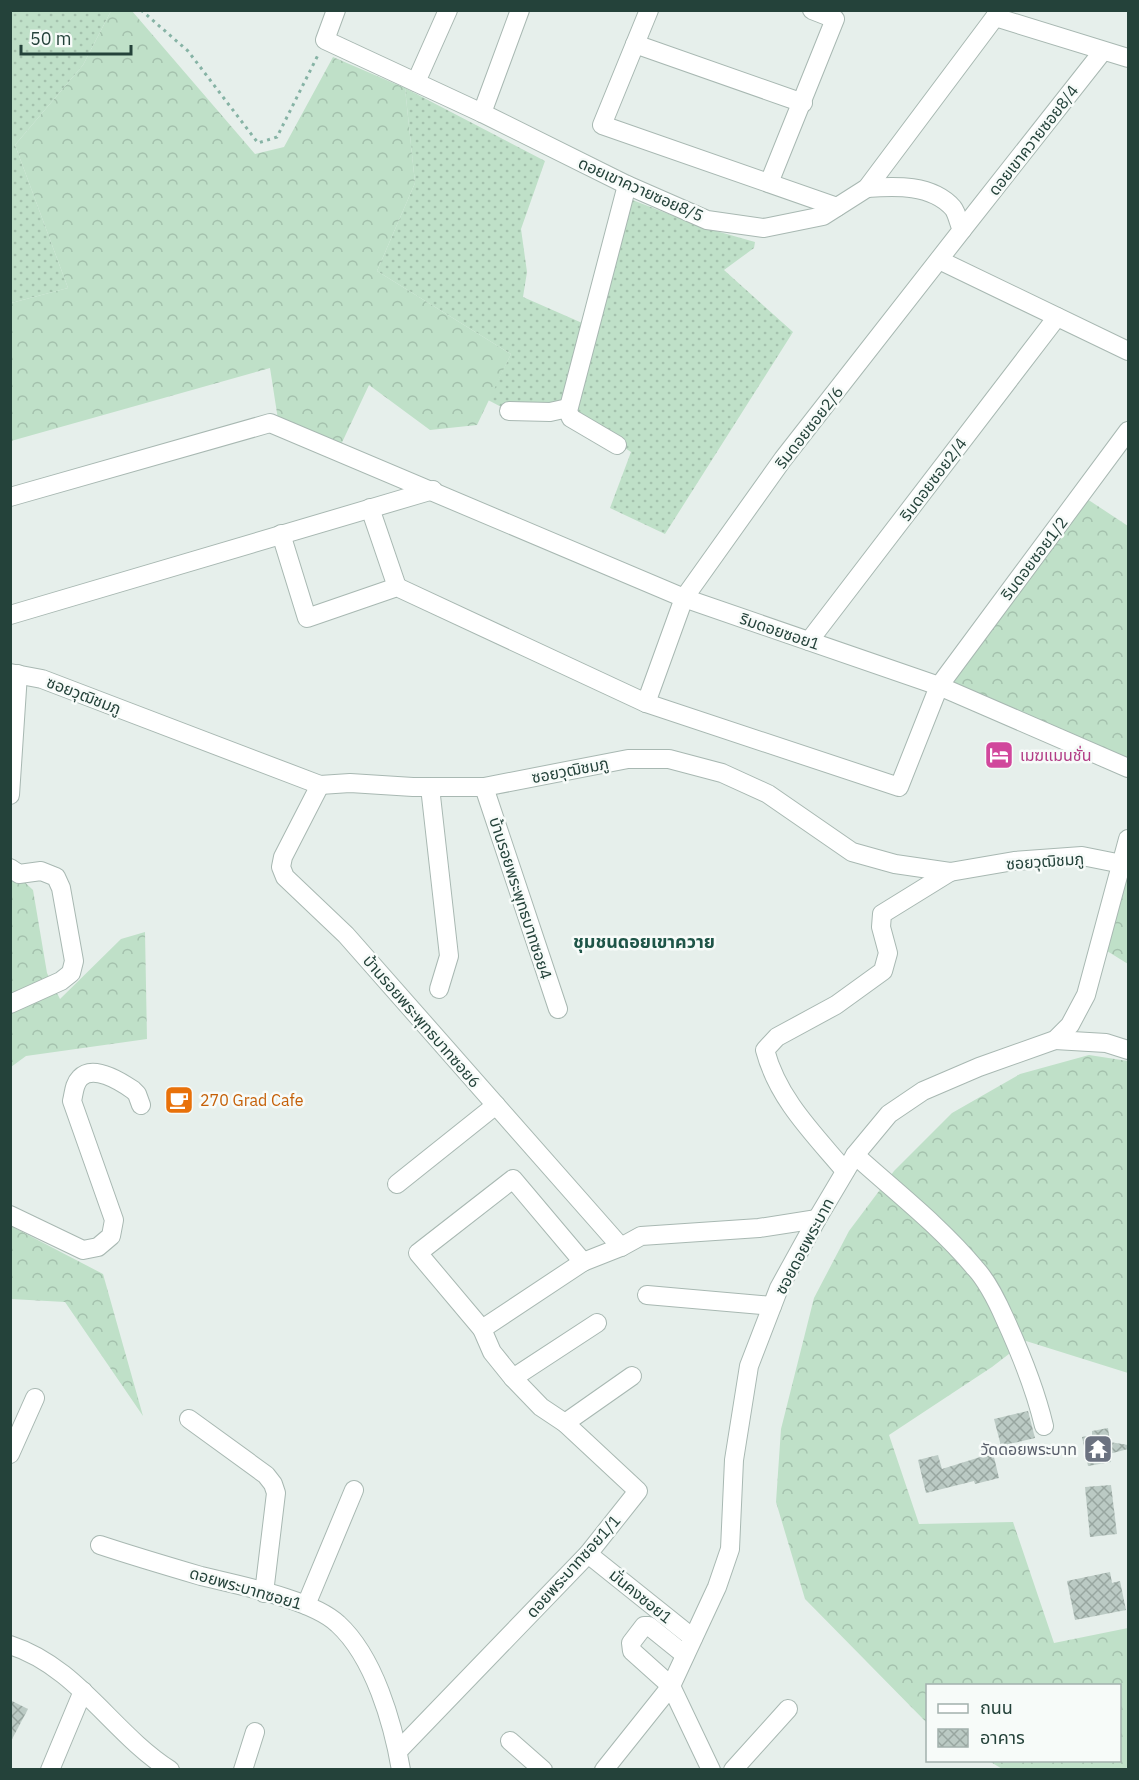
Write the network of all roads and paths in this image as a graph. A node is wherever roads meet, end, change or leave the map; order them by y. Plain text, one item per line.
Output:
1 (141, 10) edge
2 (336, 10) edge
3 (448, 10) edge
4 (520, 10) edge
5 (649, 10) edge
6 (812, 10) edge
7 (996, 14) edge
8 (325, 40) junction
9 (635, 44) junction
10 (1103, 51) junction
11 (1128, 58) edge
12 (417, 82) junction
13 (803, 103) junction
14 (482, 113) junction
15 (769, 183) junction
16 (627, 185) junction
17 (867, 188) junction
18 (837, 207) junction
19 (962, 230) junction
20 (939, 260) junction
21 (1057, 317) junction
22 (1128, 351) edge
23 (568, 408) junction
24 (509, 411) dead end
25 (1128, 431) edge
26 (617, 445) dead end
27 (433, 490) junction
28 (10, 497) edge
29 (370, 508) junction
30 (281, 534) junction
31 (397, 587) junction
32 (684, 598) junction
33 (10, 615) edge
34 (809, 641) junction
35 (14, 673) edge
36 (939, 686) junction
37 (646, 703) junction
38 (1128, 768) edge
39 (320, 785) junction
40 (430, 787) junction
41 (484, 787) junction
42 (10, 795) edge
43 (1128, 839) edge
44 (1122, 864) junction
45 (10, 868) edge
46 (950, 872) junction
47 (439, 989) dead end
48 (10, 1004) edge
49 (558, 1009) dead end
50 (1055, 1040) junction
51 (1128, 1050) edge
52 (141, 1105) dead end
53 (496, 1105) junction
54 (855, 1155) junction
55 (845, 1171) junction
56 (397, 1184) dead end
57 (10, 1215) edge
58 (817, 1220) junction
59 (621, 1247) junction
60 (583, 1262) junction
61 (647, 1295) dead end
62 (772, 1306) junction
63 (597, 1323) dead end
64 (482, 1329) junction
65 (632, 1376) dead end
66 (513, 1378) junction
67 (35, 1398) dead end
68 (18, 1415) edge
69 (189, 1419) dead end
70 (565, 1424) junction
71 (1044, 1426) dead end
72 (10, 1454) edge
73 (354, 1490) dead end
74 (100, 1545) dead end
75 (588, 1554) junction
76 (264, 1593) junction
77 (306, 1605) junction
78 (693, 1638) junction
79 (10, 1645) edge
80 (685, 1655) junction
81 (671, 1686) junction
82 (84, 1691) junction
83 (788, 1709) dead end
84 (255, 1732) dead end
85 (510, 1741) dead end
86 (398, 1751) junction
87 (50, 1770) edge
88 (170, 1770) edge
89 (243, 1770) edge
90 (401, 1770) edge
91 (543, 1770) edge
92 (603, 1770) edge
93 (711, 1770) edge
94 (733, 1770) edge

1 - 8 path
2 - 8 street
3 - 12 street
4 - 14 street
5 - 9 street
6 - 13 street
7 - 10 street
7 - 17 street, ดอยเขาควายซอย8/5
8 - 12 street, ดอยเขาควายซอย8/5
9 - 13 street
9 - 15 street
10 - 11 street
10 - 19 street, ดอยเขาควายซอย8/4
12 - 14 street, ดอยเขาควายซอย8/5
13 - 15 street
14 - 16 street, ดอยเขาควายซอย8/5
15 - 18 street
16 - 18 street, ดอยเขาควายซอย8/5
16 - 23 street
17 - 18 street, ดอยเขาควายซอย8/5
17 - 19 street
19 - 20 street, ดอยเขาควายซอย8/4
20 - 21 street
20 - 32 street, ริมดอยซอย2/6
21 - 22 street
21 - 34 street, ริมดอยซอย2/4
23 - 24 street
23 - 26 street
25 - 36 street, ริมดอยซอย1/2
27 - 28 street, ริมดอยซอย1
27 - 29 street
27 - 32 street, ริมดอยซอย1
29 - 30 street
29 - 31 street
30 - 31 street
30 - 33 street
31 - 37 street
32 - 34 street, ริมดอยซอย1
32 - 37 street, ริมดอยซอย2/6
34 - 36 street, ริมดอยซอย1
35 - 39 street, ซอยวุฒิชมภู
35 - 42 street
36 - 37 street, ริมดอยซอย1/2
36 - 38 street, ริมดอยซอย1
39 - 40 street, ซอยวุฒิชมภู
39 - 53 street, บ้านรอยพระพุทธบาทซอย6
40 - 41 street, ซอยวุฒิชมภู
40 - 47 street
41 - 46 street, ซอยวุฒิชมภู
41 - 49 street, บ้านรอยพระพุทธบาทซอย4
43 - 44 street
44 - 46 street, ซอยวุฒิชมภู
44 - 50 street
45 - 48 street
46 - 55 street
50 - 51 street
50 - 54 street, ซอยดอยพระบาท
52 - 57 street
53 - 56 street
53 - 59 street, บ้านรอยพระพุทธบาทซอย6
54 - 55 street, ซอยดอยพระบาท
54 - 71 street
55 - 58 street, ซอยดอยพระบาท
58 - 59 street
58 - 62 street, ซอยดอยพระบาท
59 - 60 street
60 - 64 street
60 - 64 street, ดอยพระบาทซอย1/1
61 - 62 street
62 - 78 street, ซอยดอยพระบาท
63 - 66 street
64 - 66 street, ดอยพระบาทซอย1/1
65 - 70 street
66 - 70 street, ดอยพระบาทซอย1/1
67 - 68 street
68 - 72 street
69 - 76 street
70 - 75 street, ดอยพระบาทซอย1/1
73 - 77 street
74 - 76 street, ดอยพระบาทซอย1
75 - 78 street, มั่นคงซอย1
75 - 86 street, ดอยพระบาทซอย1/1
76 - 77 street, ดอยพระบาทซอย1
77 - 86 street, ดอยพระบาทซอย1
78 - 80 street, ซอยดอยพระบาท
79 - 82 street
80 - 81 street, ซอยดอยพระบาท
80 - 81 street
81 - 92 street, ซอยดอยพระบาท
81 - 93 street
82 - 87 street
82 - 88 street
83 - 94 street
84 - 89 street
85 - 91 street
86 - 90 street, ดอยพระบาทซอย1

